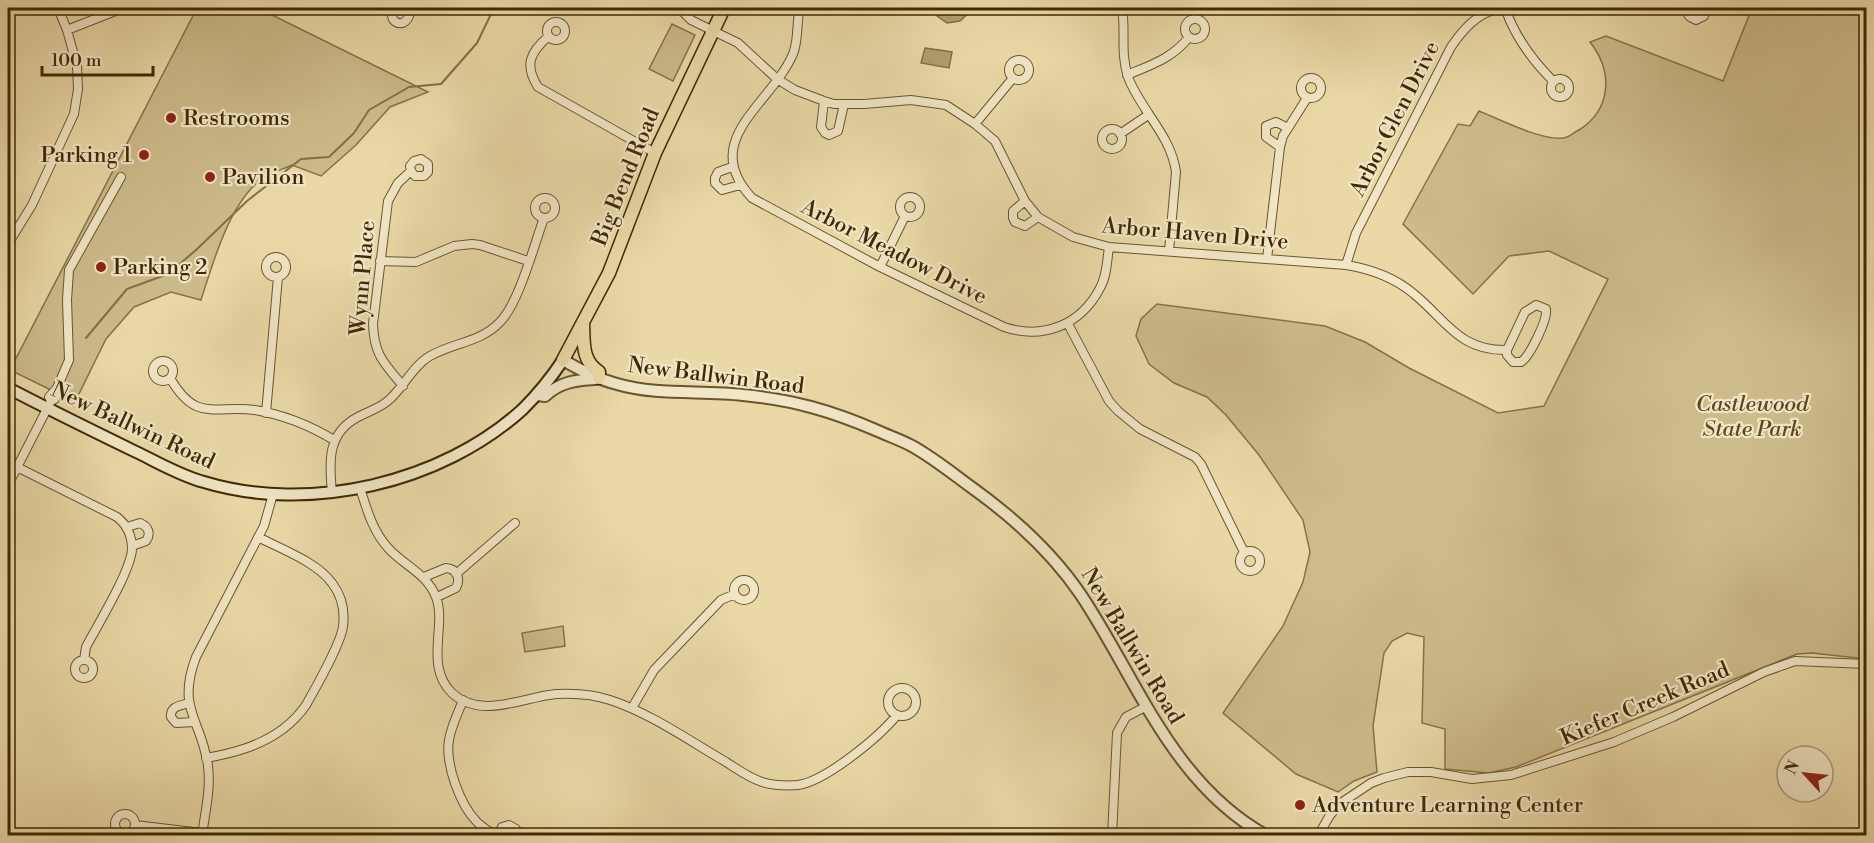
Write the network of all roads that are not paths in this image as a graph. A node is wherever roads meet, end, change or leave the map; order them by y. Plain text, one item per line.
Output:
1 (58, 8) edge
2 (123, 8) edge
3 (395, 8) edge
4 (405, 8) edge
5 (679, 8) edge
6 (724, 8) edge
7 (800, 8) edge
8 (1122, 8) edge
9 (1498, 8) edge
10 (1505, 8) edge
11 (1683, 8) edge
12 (1706, 8) edge
13 (67, 30) junction
14 (713, 30) junction
15 (549, 36) dead end
16 (1189, 37) dead end
17 (1128, 75) junction
18 (1013, 78) dead end
19 (777, 79) junction
20 (1553, 81) dead end
21 (1307, 98) dead end
22 (824, 101) junction
23 (844, 104) junction
24 (1148, 115) junction
25 (975, 124) junction
26 (1288, 128) junction
27 (1120, 134) dead end
28 (1280, 147) junction
29 (655, 153) junction
30 (732, 167) junction
31 (411, 171) dead end
32 (121, 177) dead end
33 (740, 185) junction
34 (1025, 201) junction
35 (905, 216) dead end
36 (1038, 217) junction
37 (544, 218) dead end
38 (8, 244) edge
39 (1110, 247) junction
40 (1169, 251) junction
41 (1267, 259) junction
42 (380, 261) junction
43 (528, 261) junction
44 (1346, 265) junction
45 (879, 267) junction
46 (278, 277) dead end
47 (583, 322) junction
48 (1068, 324) junction
49 (1507, 350) junction
50 (563, 360) junction
51 (170, 378) dead end
52 (599, 378) junction
53 (403, 386) junction
54 (8, 388) edge
55 (537, 394) junction
56 (49, 405) junction
57 (267, 413) junction
58 (334, 440) junction
59 (17, 467) junction
60 (8, 485) edge
61 (360, 488) junction
62 (332, 492) junction
63 (273, 494) junction
64 (515, 523) dead end
65 (127, 527) junction
66 (258, 537) junction
67 (131, 543) junction
68 (1244, 552) dead end
69 (456, 574) junction
70 (424, 577) junction
71 (735, 594) dead end
72 (437, 597) junction
73 (84, 660) dead end
74 (1866, 664) edge
75 (463, 700) junction
76 (189, 703) junction
77 (1145, 707) junction
78 (632, 708) junction
79 (897, 715) dead end
80 (194, 722) junction
81 (207, 758) junction
82 (135, 825) dead end
83 (202, 834) edge
84 (497, 836) edge
85 (519, 836) edge
86 (1112, 836) edge
87 (1267, 836) edge
88 (1318, 836) edge

1 - 13 street
2 - 13 street
3 - 4 street
5 - 14 street, Arbor Haven Drive
6 - 14 main road, Big Bend Road
7 - 19 street
8 - 17 street
9 - 44 street, Arbor Glen Drive
10 - 20 street
11 - 12 street
13 - 38 street
14 - 19 street, Arbor Haven Drive
14 - 29 main road, Big Bend Road
15 - 29 street
16 - 17 street
17 - 24 street
18 - 25 street
19 - 22 street, Arbor Haven Drive
19 - 30 street
21 - 26 street
22 - 23 street, Arbor Haven Drive
22 - 23 street
23 - 25 street, Arbor Haven Drive
24 - 27 street
24 - 40 street
25 - 34 street, Arbor Haven Drive
26 - 28 street
26 - 28 street
28 - 41 street
29 - 47 main road, Big Bend Road
30 - 33 street, Arbor Meadow Drive
30 - 33 street
31 - 42 street, Wynn Place
32 - 56 street
33 - 45 street, Arbor Meadow Drive
34 - 36 street, Arbor Haven Drive
34 - 36 street
35 - 45 street
36 - 39 street, Arbor Haven Drive
37 - 43 street
39 - 40 street, Arbor Haven Drive
39 - 48 street
40 - 41 street, Arbor Haven Drive
41 - 44 street, Arbor Haven Drive
42 - 43 street
42 - 53 street, Wynn Place
43 - 53 street
44 - 49 street, Arbor Haven Drive
45 - 48 street, Arbor Meadow Drive
46 - 57 street
47 - 50 main road, Big Bend Road
47 - 52 main road
48 - 68 street
49 - 49 street, Arbor Haven Drive
50 - 52 street, New Ballwin Road
50 - 55 street, New Ballwin Road
51 - 57 street
52 - 55 street
52 - 77 street, New Ballwin Road
53 - 58 street
54 - 56 street, New Ballwin Road
55 - 61 street, New Ballwin Road
56 - 59 street
56 - 63 street, New Ballwin Road
57 - 58 street
58 - 62 street
59 - 60 street
59 - 65 street
61 - 62 street, New Ballwin Road
61 - 70 street
62 - 63 street, New Ballwin Road
63 - 66 street
64 - 69 street
65 - 67 street
65 - 67 street
66 - 76 street
66 - 81 street
67 - 73 street
69 - 70 street
69 - 72 street
70 - 72 street
71 - 78 street
72 - 75 street
74 - 88 street, Kiefer Creek Road
75 - 78 street
75 - 84 street
76 - 80 street
76 - 80 street
77 - 86 street
77 - 87 street, New Ballwin Road
78 - 79 street
80 - 81 street
81 - 83 street
82 - 83 street
84 - 85 street

